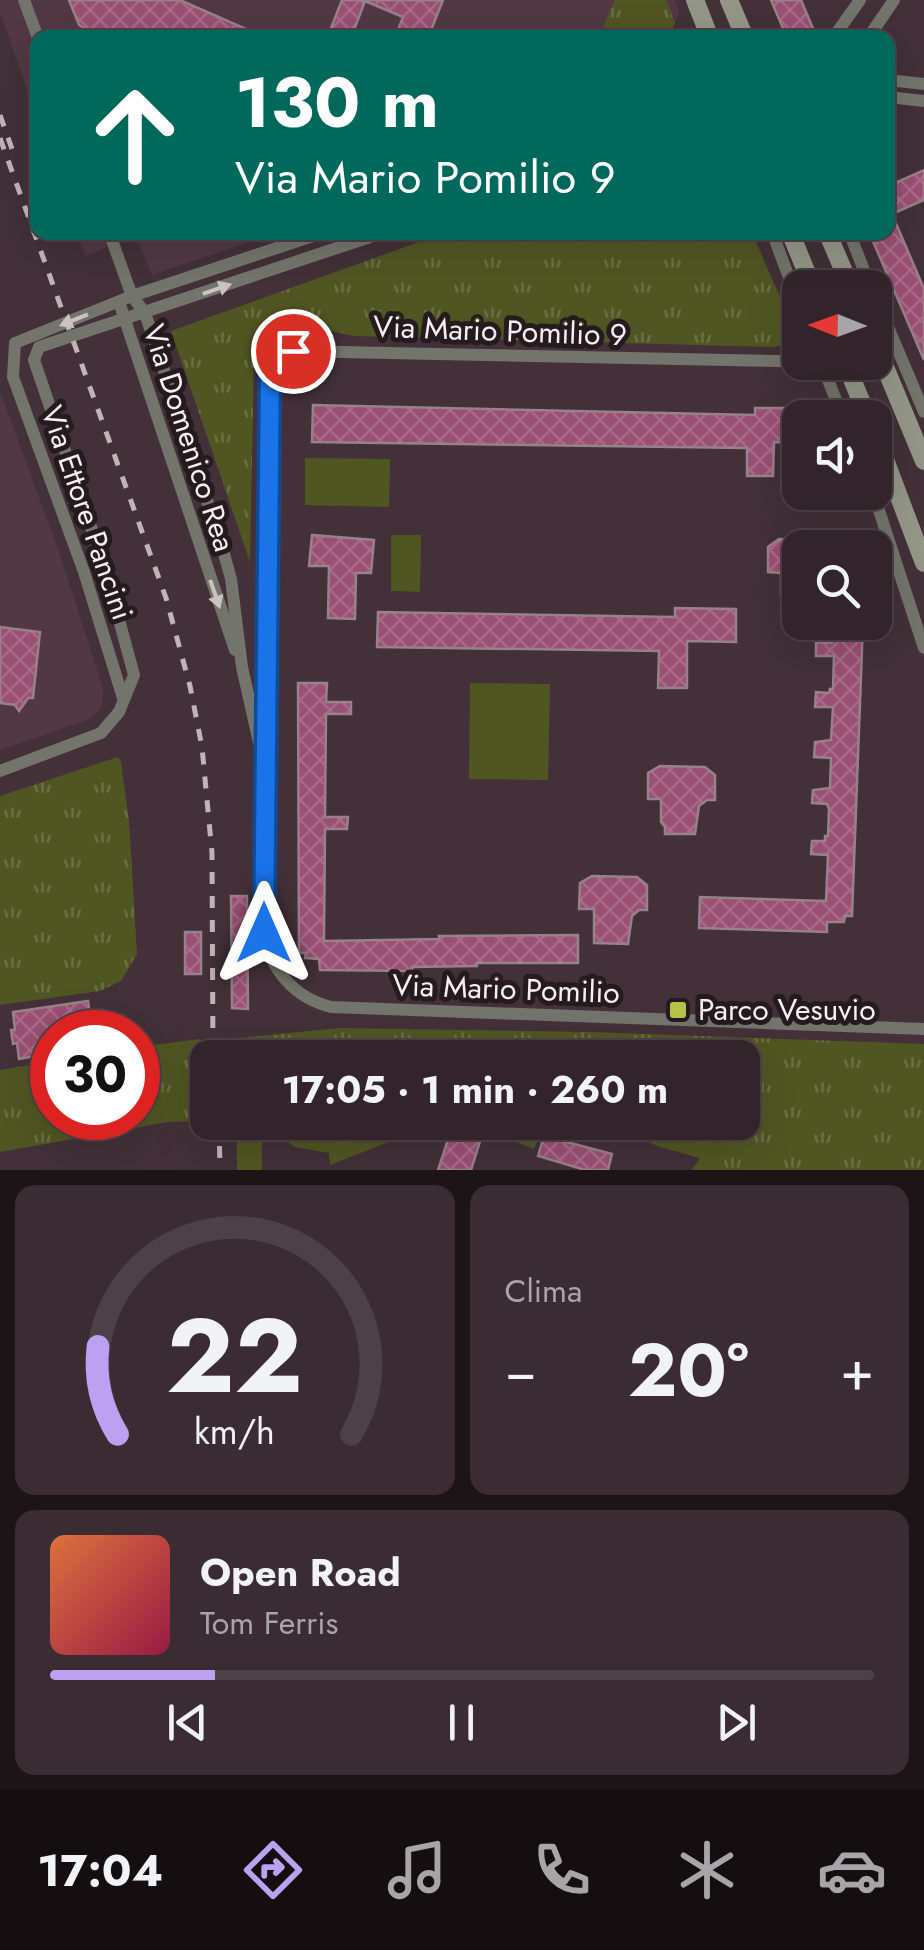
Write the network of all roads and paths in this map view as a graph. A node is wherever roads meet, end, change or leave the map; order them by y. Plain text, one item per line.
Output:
1 (24, 0) edge
2 (695, 0) edge
3 (729, 0) edge
4 (860, 0) edge
5 (894, 0) edge
6 (35, 30) edge
7 (704, 30) edge
8 (742, 30) edge
9 (839, 30) edge
10 (873, 30) edge
11 (895, 81) edge
12 (924, 84) edge
13 (895, 98) edge
14 (924, 101) edge
15 (111, 240) edge
16 (301, 240) edge
17 (362, 240) edge
18 (775, 240) edge
19 (793, 240) edge
20 (830, 240) edge
21 (852, 240) edge
22 (786, 270) edge
23 (806, 270) edge
24 (843, 270) edge
25 (865, 270) edge
26 (125, 299) junction
27 (145, 313) junction
28 (124, 320) junction
29 (892, 336) edge
30 (782, 362) edge
31 (890, 380) edge
32 (924, 412) edge
33 (924, 461) edge
34 (892, 478) edge
35 (880, 510) edge
36 (924, 563) edge
37 (267, 632) junction
38 (924, 648) edge
39 (242, 667) junction
40 (121, 705) junction
41 (0, 771) edge
42 (266, 794) junction
43 (924, 1029) edge

1 - 6 street
2 - 7 street
3 - 8 street
4 - 9 street
5 - 10 street
11 - 12 street
13 - 14 street
15 - 26 street, Via Domenico Rea
16 - 26 street
27 -> 17 street
18 - 22 street
19 - 23 street
20 - 24 street
21 - 25 street
26 - 27 street, Via Domenico Rea
26 - 28 street, Via Domenico Rea
26 -> 40 street, Via Ettore Pancini
27 - 28 street
27 - 39 street, Via Domenico Rea
28 -> 39 street, Via Domenico Rea
28 - 40 street, Via Ettore Pancini
29 - 32 street
30 - 37 street, Via Mario Pomilio 9
31 - 33 street
34 - 36 street
35 - 38 street
37 - 39 street
37 - 42 street, Via Mario Pomilio
39 - 42 street, Via Mario Pomilio
40 - 41 street
42 - 43 street, Via Mario Pomilio

